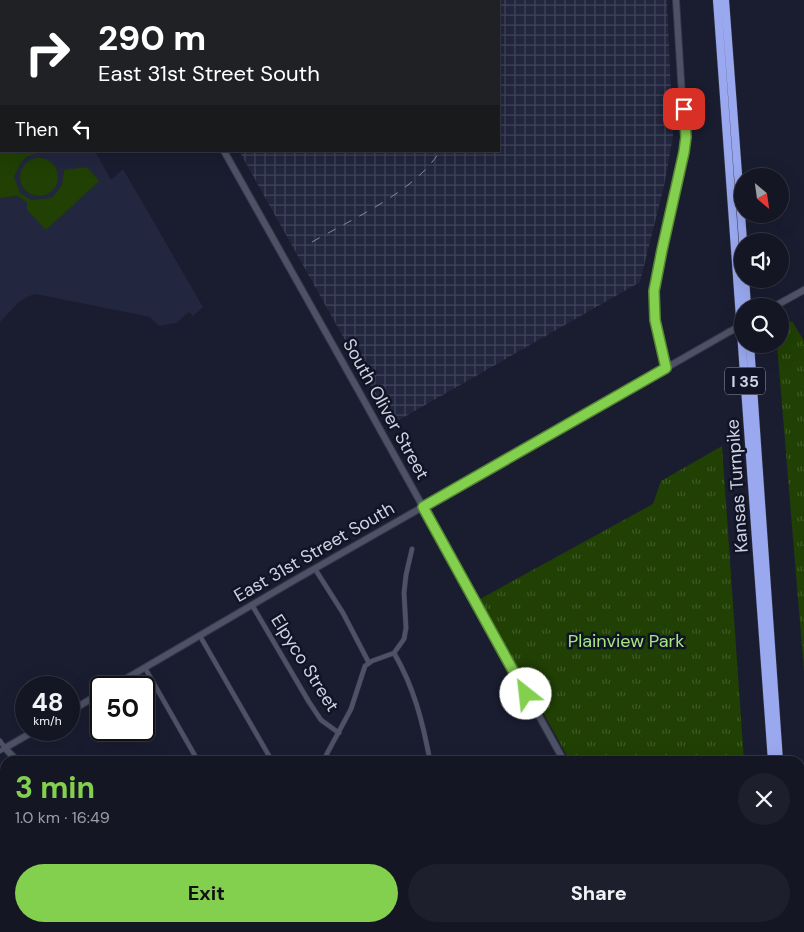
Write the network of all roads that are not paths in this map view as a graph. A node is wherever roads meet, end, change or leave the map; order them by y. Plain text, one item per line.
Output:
1 (676, 0) edge
2 (717, 0) edge
3 (726, 0) edge
4 (225, 152) edge
5 (741, 233) edge
6 (804, 290) edge
7 (789, 298) edge
8 (734, 329) edge
9 (751, 353) edge
10 (666, 368) junction
11 (423, 507) junction
12 (412, 550) dead end
13 (315, 569) junction
14 (252, 605) junction
15 (200, 636) junction
16 (394, 653) junction
17 (369, 663) junction
18 (144, 668) junction
19 (130, 676) edge
20 (339, 733) junction
21 (0, 741) edge
22 (17, 741) edge
23 (3, 749) edge
24 (195, 756) edge
25 (269, 756) edge
26 (326, 756) edge
27 (429, 756) edge
28 (561, 756) edge
29 (772, 756) edge
30 (779, 756) edge

1 - 10 street
2 - 29 highway, Kansas Turnpike / I 35
3 - 5 highway
4 - 11 street, South Oliver Street
6 - 7 street
8 - 10 street, East 31st Street South, bridge
9 - 30 highway, Kansas Turnpike / I 35
10 - 11 street, East 31st Street South
11 - 13 street, East 31st Street South
11 - 28 street, South Oliver Street
12 - 16 street
13 - 14 street, East 31st Street South
13 - 17 street
14 - 15 street, East 31st Street South
14 - 20 street, Elpyco Street
15 - 18 street, East 31st Street South
15 - 25 street
16 - 17 street
16 - 27 street
17 - 20 street
18 - 19 street, East 31st Street South
18 - 24 street
20 - 26 street
21 - 23 street
22 - 23 street

